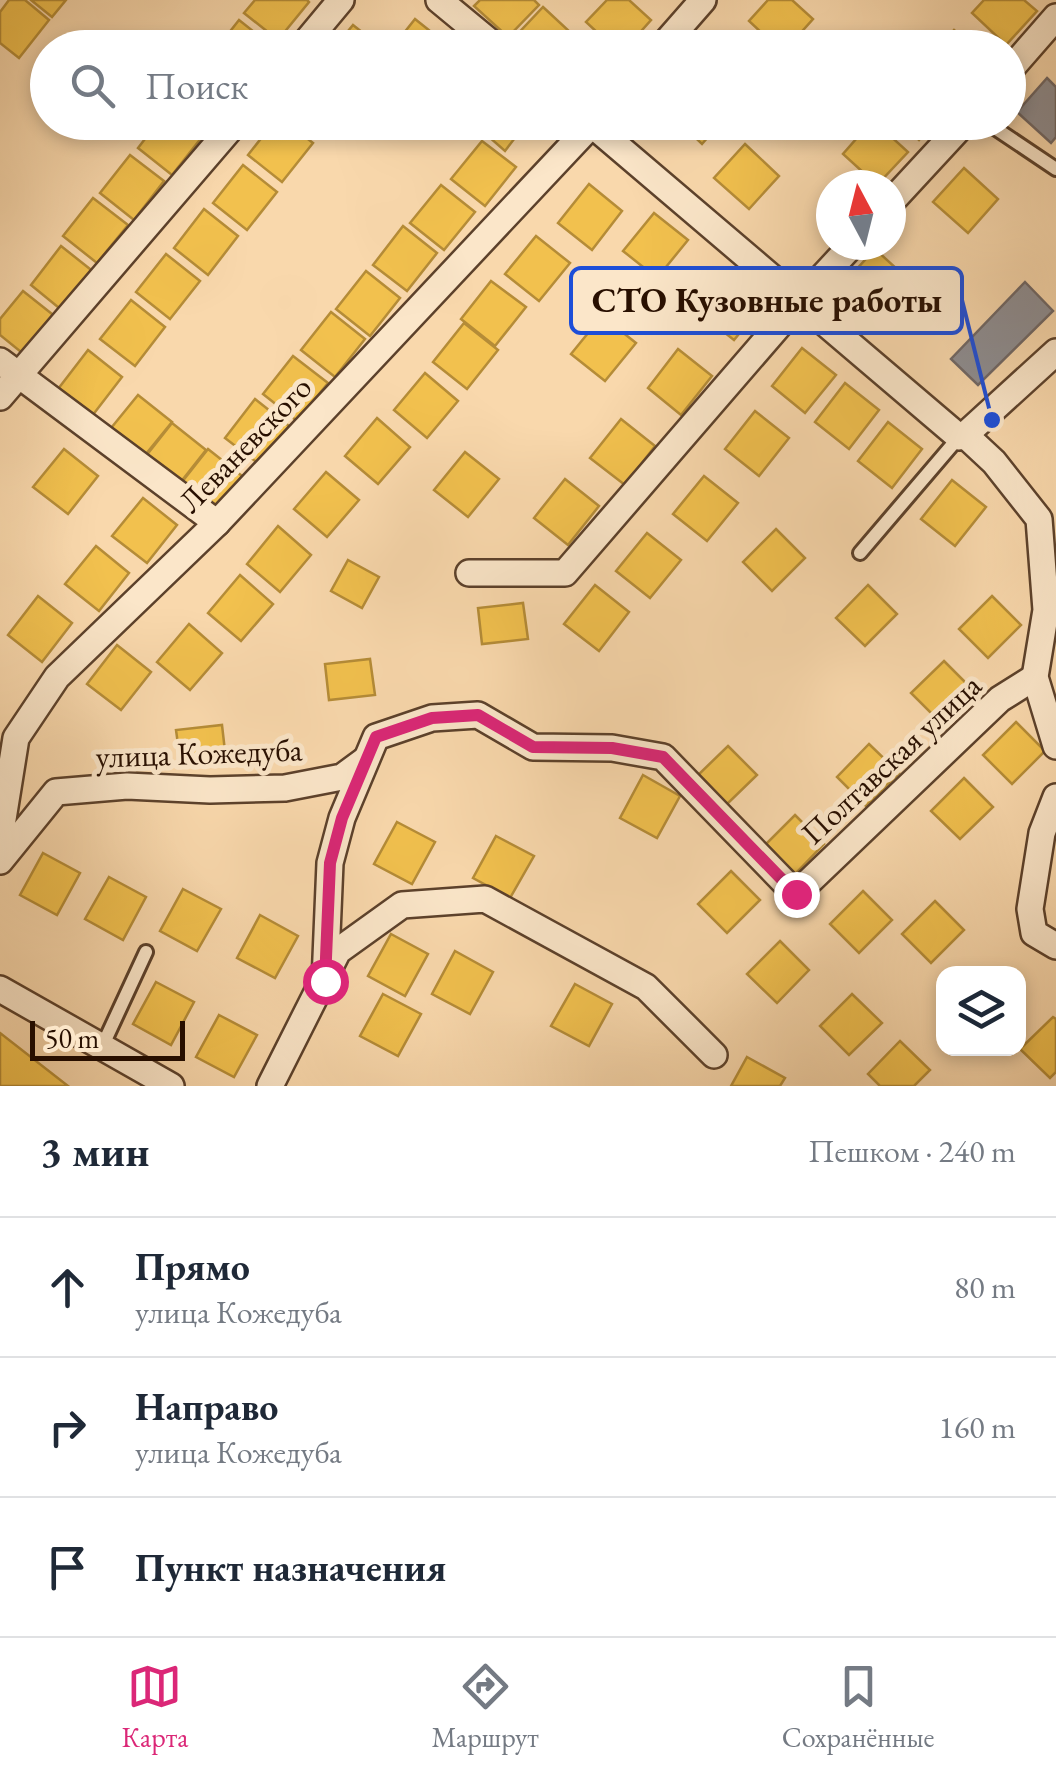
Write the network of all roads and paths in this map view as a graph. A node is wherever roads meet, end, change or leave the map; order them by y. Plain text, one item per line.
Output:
1 (341, 0) edge
2 (439, 0) edge
3 (703, 0) edge
4 (1056, 17) edge
5 (315, 30) edge
6 (475, 30) edge
7 (676, 30) edge
8 (1026, 51) edge
9 (219, 140) edge
10 (576, 140) edge
11 (612, 140) edge
12 (948, 140) edge
13 (1013, 140) edge
14 (1056, 169) edge
15 (906, 186) edge
16 (838, 260) edge
17 (800, 300) junction
18 (1056, 352) edge
19 (9, 369) edge
20 (0, 397) edge
21 (962, 436) junction
22 (216, 523) junction
23 (1048, 525) edge
24 (860, 553) dead end
25 (469, 572) dead end
26 (1051, 613) edge
27 (1035, 677) junction
28 (1056, 746) edge
29 (366, 760) junction
30 (1056, 798) edge
31 (0, 838) edge
32 (0, 861) edge
33 (796, 894) joint
34 (1056, 946) edge
35 (146, 952) dead end
36 (325, 981) junction
37 (0, 989) edge
38 (102, 1046) junction
39 (714, 1055) dead end
40 (171, 1086) edge
41 (270, 1086) edge

1 - 5 street
2 - 6 street
3 - 7 street
4 - 8 street
9 - 19 street
10 - 22 street, Леваневского
11 - 17 street
12 - 15 street
13 - 14 lane
16 - 17 street
17 - 21 street
17 - 25 street
18 - 21 street
19 - 20 street
19 - 22 street
21 - 23 street
21 - 24 lane
22 - 31 street, Леваневского
23 - 26 street
26 - 27 street
27 - 28 street
27 - 33 street, Полтавская улица
29 - 32 street, улица Кожедуба
29 - 33 street, улица Кожедуба
29 - 36 street, улица Кожедуба
30 - 34 street
35 - 38 lane
36 - 39 street, улица Кожедуба
36 - 41 street, улица Кожедуба
37 - 38 street
38 - 40 street

